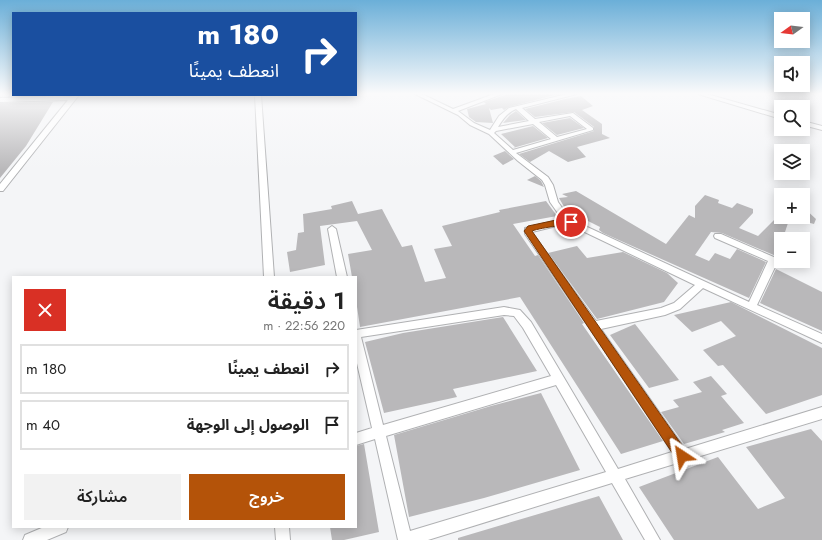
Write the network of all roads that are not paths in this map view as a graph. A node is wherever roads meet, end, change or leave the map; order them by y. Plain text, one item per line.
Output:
1 (56, 119) edge
2 (259, 119) edge
3 (466, 119) edge
4 (500, 119) edge
5 (531, 119) edge
6 (547, 119) edge
7 (578, 119) edge
8 (534, 122) junction
9 (810, 125) edge
10 (822, 128) edge
11 (492, 131) junction
12 (556, 140) junction
13 (513, 152) junction
14 (0, 188) edge
15 (567, 221) junction
16 (332, 229) dead end
17 (718, 236) dead end
18 (269, 276) edge
19 (342, 276) edge
20 (702, 284) junction
21 (752, 306) junction
22 (594, 326) junction
23 (357, 334) edge
24 (822, 339) edge
25 (357, 341) edge
26 (559, 379) junction
27 (820, 416) edge
28 (380, 432) junction
29 (357, 439) edge
30 (682, 456) junction
31 (615, 475) junction
32 (59, 528) edge
33 (282, 528) edge
34 (30, 540) edge
35 (283, 540) edge
36 (405, 540) edge
37 (653, 540) edge

1 - 14 street
2 - 18 street
3 - 11 street
4 - 11 street
5 - 8 street
6 - 8 street
7 - 12 street
8 - 11 street
8 - 12 street
9 - 10 street
11 - 13 street
12 - 13 street
13 - 15 street
15 - 20 street
15 - 22 street
16 - 19 street
17 - 21 street
20 - 21 street
20 - 22 street
21 - 24 street
22 - 30 street
23 - 26 street
25 - 28 street
26 - 28 street
26 - 31 street
27 - 30 street
28 - 29 street
28 - 36 street
30 - 31 street
31 - 36 street
31 - 37 street
32 - 34 street
33 - 35 street

